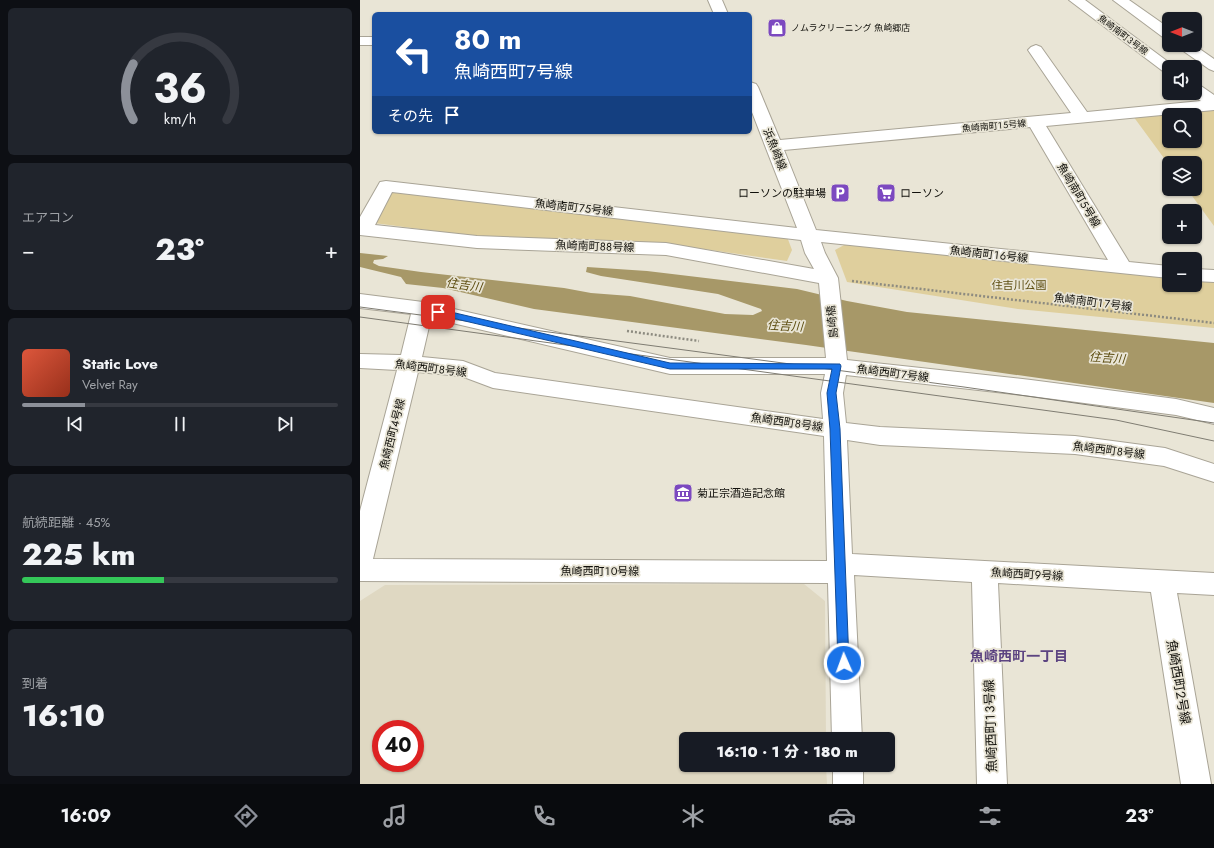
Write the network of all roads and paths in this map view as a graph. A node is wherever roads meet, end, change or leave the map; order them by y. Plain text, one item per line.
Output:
1 (715, 0) edge
2 (1076, 0) edge
3 (1120, 0) edge
4 (720, 12) edge
5 (1162, 30) edge
6 (372, 41) edge
7 (360, 42) edge
8 (1036, 50) dead end
9 (1194, 52) edge
10 (1162, 64) edge
11 (1214, 66) edge
12 (752, 92) edge
13 (1202, 95) edge
14 (1214, 104) edge
15 (1082, 117) junction
16 (1035, 122) junction
17 (774, 146) junction
18 (362, 229) edge
19 (810, 235) junction
20 (1123, 268) junction
21 (1162, 271) edge
22 (1202, 275) edge
23 (1214, 276) edge
24 (828, 278) junction
25 (360, 300) edge
26 (423, 309) junction
27 (1214, 323) edge
28 (360, 361) edge
29 (409, 363) junction
30 (837, 366) junction
31 (1214, 416) edge
32 (835, 429) junction
33 (1214, 473) edge
34 (360, 559) edge
35 (840, 568) junction
36 (360, 570) edge
37 (985, 572) junction
38 (1162, 581) junction
39 (1214, 584) edge
40 (846, 732) edge
41 (848, 772) edge
42 (848, 784) edge
43 (992, 784) edge
44 (1196, 784) edge

1 - 4 street
2 - 10 street, 魚崎南町３号線
3 - 5 street
6 - 7 street
8 - 15 street
9 - 11 street
12 - 17 street, 浜魚崎線
13 - 14 street
14 - 15 street, 魚崎南町１５号線
15 - 16 street, 魚崎南町１５号線
16 - 17 street, 魚崎南町１５号線
16 - 20 street, 魚崎南町５号線
17 - 19 street, 浜魚崎線
18 - 19 street, 魚崎南町７５号線
18 - 24 street, 魚崎南町８８号線
19 - 20 street, 魚崎南町１６号線
19 - 24 street, 浜魚崎線
20 - 21 street, 魚崎南町１６号線
22 - 23 street
24 - 27 path, 魚崎南町１７号線
24 - 30 street, 島崎橋
25 - 26 street, 魚崎西町７号線
26 - 29 street, 魚崎西町４号線
26 - 30 street, 魚崎西町７号線
28 - 29 street, 魚崎西町８号線
29 - 32 street, 魚崎西町８号線
29 - 34 street, 魚崎西町４号線
30 - 31 street, 魚崎西町７号線
30 - 32 street, 島崎橋
32 - 33 street, 魚崎西町８号線
32 - 35 street, 島崎橋
35 - 36 street, 魚崎西町１０号線
35 - 37 street, 魚崎西町９号線
35 - 40 street, 島崎橋
37 - 38 street, 魚崎西町９号線
37 - 43 street, 魚崎西町１３号線
38 - 39 street, 魚崎西町９号線
38 - 44 street, 魚崎西町２号線
41 - 42 street

